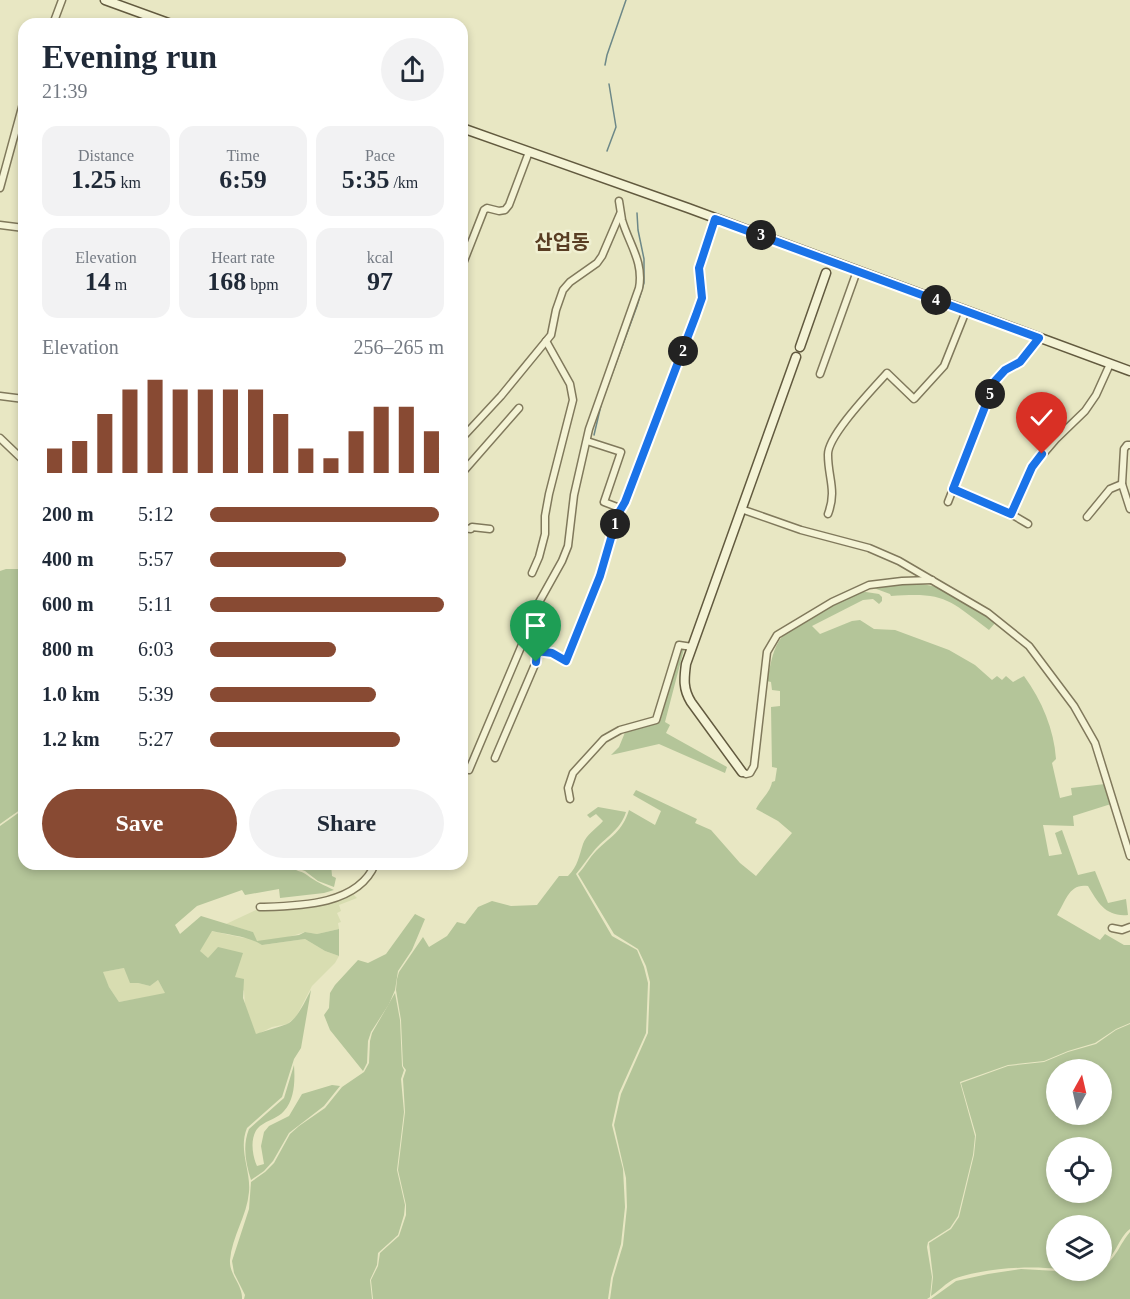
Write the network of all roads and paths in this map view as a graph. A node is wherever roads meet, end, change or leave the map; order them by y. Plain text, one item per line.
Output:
1 (62, 0) edge
2 (105, 0) edge
3 (54, 18) edge
4 (154, 18) edge
5 (18, 122) edge
6 (468, 130) edge
7 (529, 152) junction
8 (0, 188) edge
9 (619, 201) dead end
10 (621, 212) junction
11 (715, 219) junction
12 (0, 225) edge
13 (18, 227) edge
14 (468, 251) edge
15 (857, 271) junction
16 (826, 273) dead end
17 (966, 311) junction
18 (1039, 338) junction
19 (546, 341) junction
20 (800, 347) dead end
21 (796, 357) dead end
22 (1110, 364) junction
23 (1130, 371) edge
24 (820, 374) dead end
25 (0, 396) edge
26 (18, 398) edge
27 (519, 408) dead end
28 (468, 432) edge
29 (0, 438) edge
30 (587, 441) junction
31 (1130, 445) edge
32 (18, 456) edge
33 (468, 466) edge
34 (1122, 484) junction
35 (953, 489) junction
36 (948, 502) dead end
37 (741, 509) junction
38 (1130, 509) edge
39 (618, 514) junction
40 (828, 514) dead end
41 (1011, 514) junction
42 (1087, 517) dead end
43 (1028, 524) dead end
44 (468, 529) edge
45 (490, 529) dead end
46 (532, 573) dead end
47 (932, 580) junction
48 (529, 627) junction
49 (692, 647) junction
50 (537, 651) junction
51 (495, 758) dead end
52 (469, 770) dead end
53 (742, 772) joint
54 (570, 799) dead end
55 (1130, 856) edge
56 (372, 870) edge
57 (260, 907) dead end
58 (1130, 927) edge
59 (1112, 928) dead end

1 - 3 street
2 - 4 main road
5 - 8 street
6 - 7 main road
7 - 11 main road
7 - 14 street
9 - 10 street
10 - 19 street
10 - 30 street
11 - 15 main road
11 - 39 street
12 - 13 street
15 - 17 main road
15 - 24 street
16 - 20 main road
17 - 18 main road
17 - 40 street
18 - 22 main road
18 - 35 street
19 - 28 street
19 - 46 street
21 - 37 main road
22 - 23 main road
22 - 41 street
25 - 26 street
27 - 33 street
29 - 32 street
30 - 39 street
30 - 48 street
31 - 34 street
34 - 38 street
34 - 42 street
35 - 36 street
35 - 41 street
37 - 47 street
37 - 49 main road
39 - 50 street
41 - 43 street
44 - 45 street
47 - 53 street
47 - 55 street
48 - 50 street
48 - 52 street
49 - 53 main road
49 - 54 street
50 - 51 street
56 - 57 street
58 - 59 street

